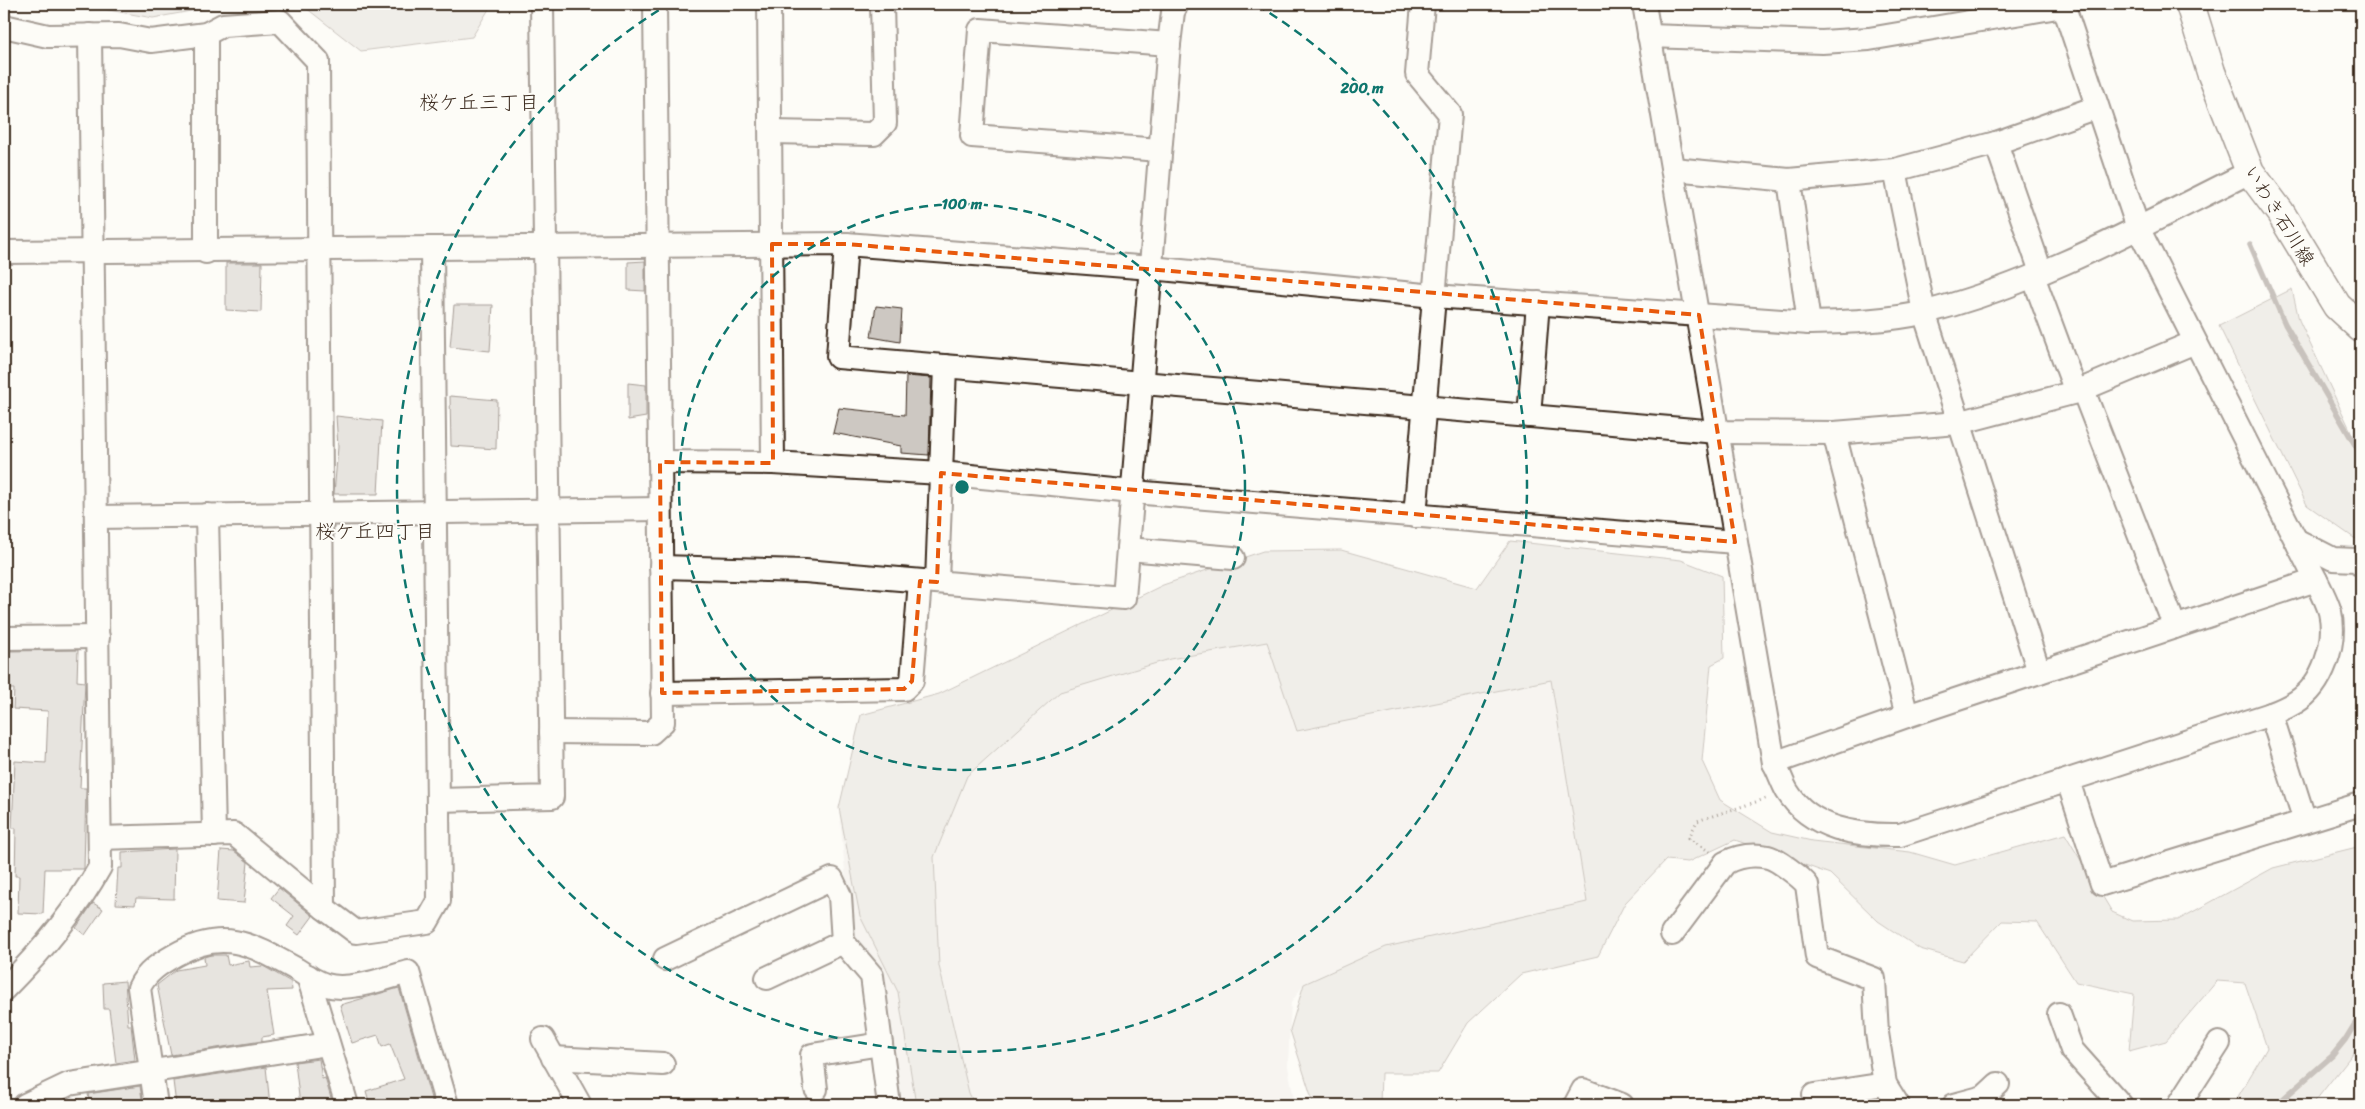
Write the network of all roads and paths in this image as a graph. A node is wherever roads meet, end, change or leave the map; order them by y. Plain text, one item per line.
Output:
1 (542, 4) edge
2 (655, 4) edge
3 (769, 4) edge
4 (882, 4) edge
5 (1177, 4) edge
6 (1423, 4) edge
7 (1644, 4) edge
8 (2190, 4) edge
9 (2063, 5) edge
10 (4, 26) edge
11 (206, 34) junction
12 (90, 35) junction
13 (1649, 36) junction
14 (1169, 44) junction
15 (2097, 107) junction
16 (771, 132) junction
17 (1996, 143) junction
18 (1160, 150) junction
19 (1673, 168) junction
20 (1895, 170) junction
21 (2250, 172) junction
22 (1789, 180) junction
23 (2138, 228) junction
24 (772, 244) junction
25 (846, 244) junction
26 (658, 245) junction
27 (545, 247) junction
28 (432, 248) junction
29 (320, 250) junction
30 (4, 252) edge
31 (93, 252) junction
32 (206, 252) junction
33 (1150, 268) junction
34 (2037, 274) junction
35 (1434, 296) junction
36 (1538, 304) junction
37 (1924, 312) junction
38 (1699, 315) junction
39 (1809, 323) junction
40 (2361, 328) edge
41 (2195, 342) junction
42 (945, 366) junction
43 (1142, 383) junction
44 (2080, 391) junction
45 (1425, 407) junction
46 (1529, 416) junction
47 (1958, 423) junction
48 (1717, 432) junction
49 (1834, 433) junction
50 (660, 462) junction
51 (773, 463) junction
52 (941, 473) junction
53 (1132, 492) junction
54 (660, 509) junction
55 (548, 510) junction
56 (434, 512) junction
57 (322, 514) junction
58 (206, 515) junction
59 (1415, 516) junction
60 (96, 517) junction
61 (2296, 540) junction
62 (1735, 542) junction
63 (1128, 549) junction
64 (1234, 558) dead end
65 (2361, 564) edge
66 (661, 567) junction
67 (2316, 580) junction
68 (929, 581) junction
69 (2175, 627) junction
70 (4, 638) edge
71 (98, 638) junction
72 (2039, 672) junction
73 (662, 693) junction
74 (2271, 714) junction
75 (1907, 716) junction
76 (551, 732) junction
77 (1774, 763) junction
78 (2068, 781) junction
79 (1788, 792) junction
80 (438, 800) junction
81 (2361, 804) edge
82 (2305, 821) junction
83 (214, 835) junction
84 (100, 838) junction
85 (1725, 863) junction
86 (324, 908) junction
87 (1672, 934) dead end
88 (843, 942) junction
89 (665, 959) dead end
90 (308, 976) junction
91 (767, 978) dead end
92 (4, 989) edge
93 (2059, 1014) dead end
94 (2219, 1043) dead end
95 (328, 1044) junction
96 (881, 1044) junction
97 (664, 1064) dead end
98 (151, 1071) junction
99 (1885, 1084) junction
100 (1998, 1084) dead end
101 (816, 1090) dead end
102 (1814, 1095) dead end
103 (25, 1105) edge
104 (156, 1105) edge
105 (347, 1105) edge
106 (447, 1105) edge
107 (580, 1105) edge
108 (888, 1105) edge
109 (1575, 1105) edge
110 (1622, 1105) edge
111 (1898, 1105) edge
112 (1954, 1105) edge
113 (2121, 1105) edge
114 (2179, 1105) edge

1 - 27 street
2 - 26 street
3 - 16 street
4 - 16 street
5 - 14 street
6 - 35 street
7 - 13 street
8 - 21 main road, いわき石川線
9 - 13 street
9 - 15 street
10 - 12 street
11 - 12 street
11 - 29 street
11 - 32 street
12 - 31 street
13 - 19 street
14 - 18 street
14 - 18 street
15 - 17 street
15 - 23 street
16 - 24 street
17 - 20 street
17 - 34 street
18 - 33 street
19 - 22 street
19 - 38 street
20 - 22 street
20 - 37 street
21 - 23 street
21 - 40 main road, いわき石川線
22 - 39 street
23 - 34 street
23 - 41 street
24 - 25 street
24 - 26 street
24 - 51 street
25 - 33 street
25 - 42 street
26 - 27 street
26 - 50 street
27 - 28 street
27 - 55 street
28 - 29 street
28 - 56 street
29 - 32 street
29 - 57 street
30 - 31 street
31 - 32 street
31 - 60 street
33 - 35 street
33 - 43 street
34 - 37 street
34 - 44 street
35 - 36 street
35 - 45 street
36 - 38 street
36 - 46 street
37 - 39 street
37 - 47 street
38 - 39 street
38 - 48 street
41 - 44 street
41 - 61 street
42 - 43 street
42 - 52 street
43 - 45 street
43 - 53 street
44 - 47 street
44 - 69 street
45 - 46 street
45 - 59 street
46 - 48 street
47 - 49 street
47 - 72 street
48 - 49 street
48 - 62 street
49 - 75 street
50 - 51 street
50 - 54 street
51 - 52 street
52 - 53 street
52 - 68 street
53 - 59 street
53 - 63 street
54 - 55 street
54 - 66 street
55 - 56 street
55 - 76 street
56 - 57 street
56 - 80 street
57 - 58 street
57 - 86 street
58 - 60 street
58 - 83 street
59 - 62 street
60 - 71 street
61 - 65 street
61 - 67 street
62 - 77 street
63 - 64 street
63 - 68 street
66 - 68 street
66 - 73 street
67 - 69 street
67 - 74 street
68 - 73 street
69 - 72 street
70 - 71 street
71 - 84 street
72 - 75 street
73 - 76 street
74 - 78 street
74 - 82 street
75 - 77 street
76 - 80 street
77 - 79 street
78 - 79 street
78 - 82 street
79 - 85 path
80 - 86 street
81 - 82 street
83 - 84 street
83 - 86 street
84 - 92 street
85 - 87 street
85 - 99 street
88 - 89 street
88 - 91 street
88 - 96 street
90 - 95 street
90 - 98 street
90 - 106 street
93 - 113 street
94 - 114 street
95 - 98 street
95 - 105 street
96 - 101 street
96 - 108 street
97 - 107 street
98 - 103 street
98 - 104 street
99 - 102 street
99 - 111 street
100 - 112 street
109 - 110 street

